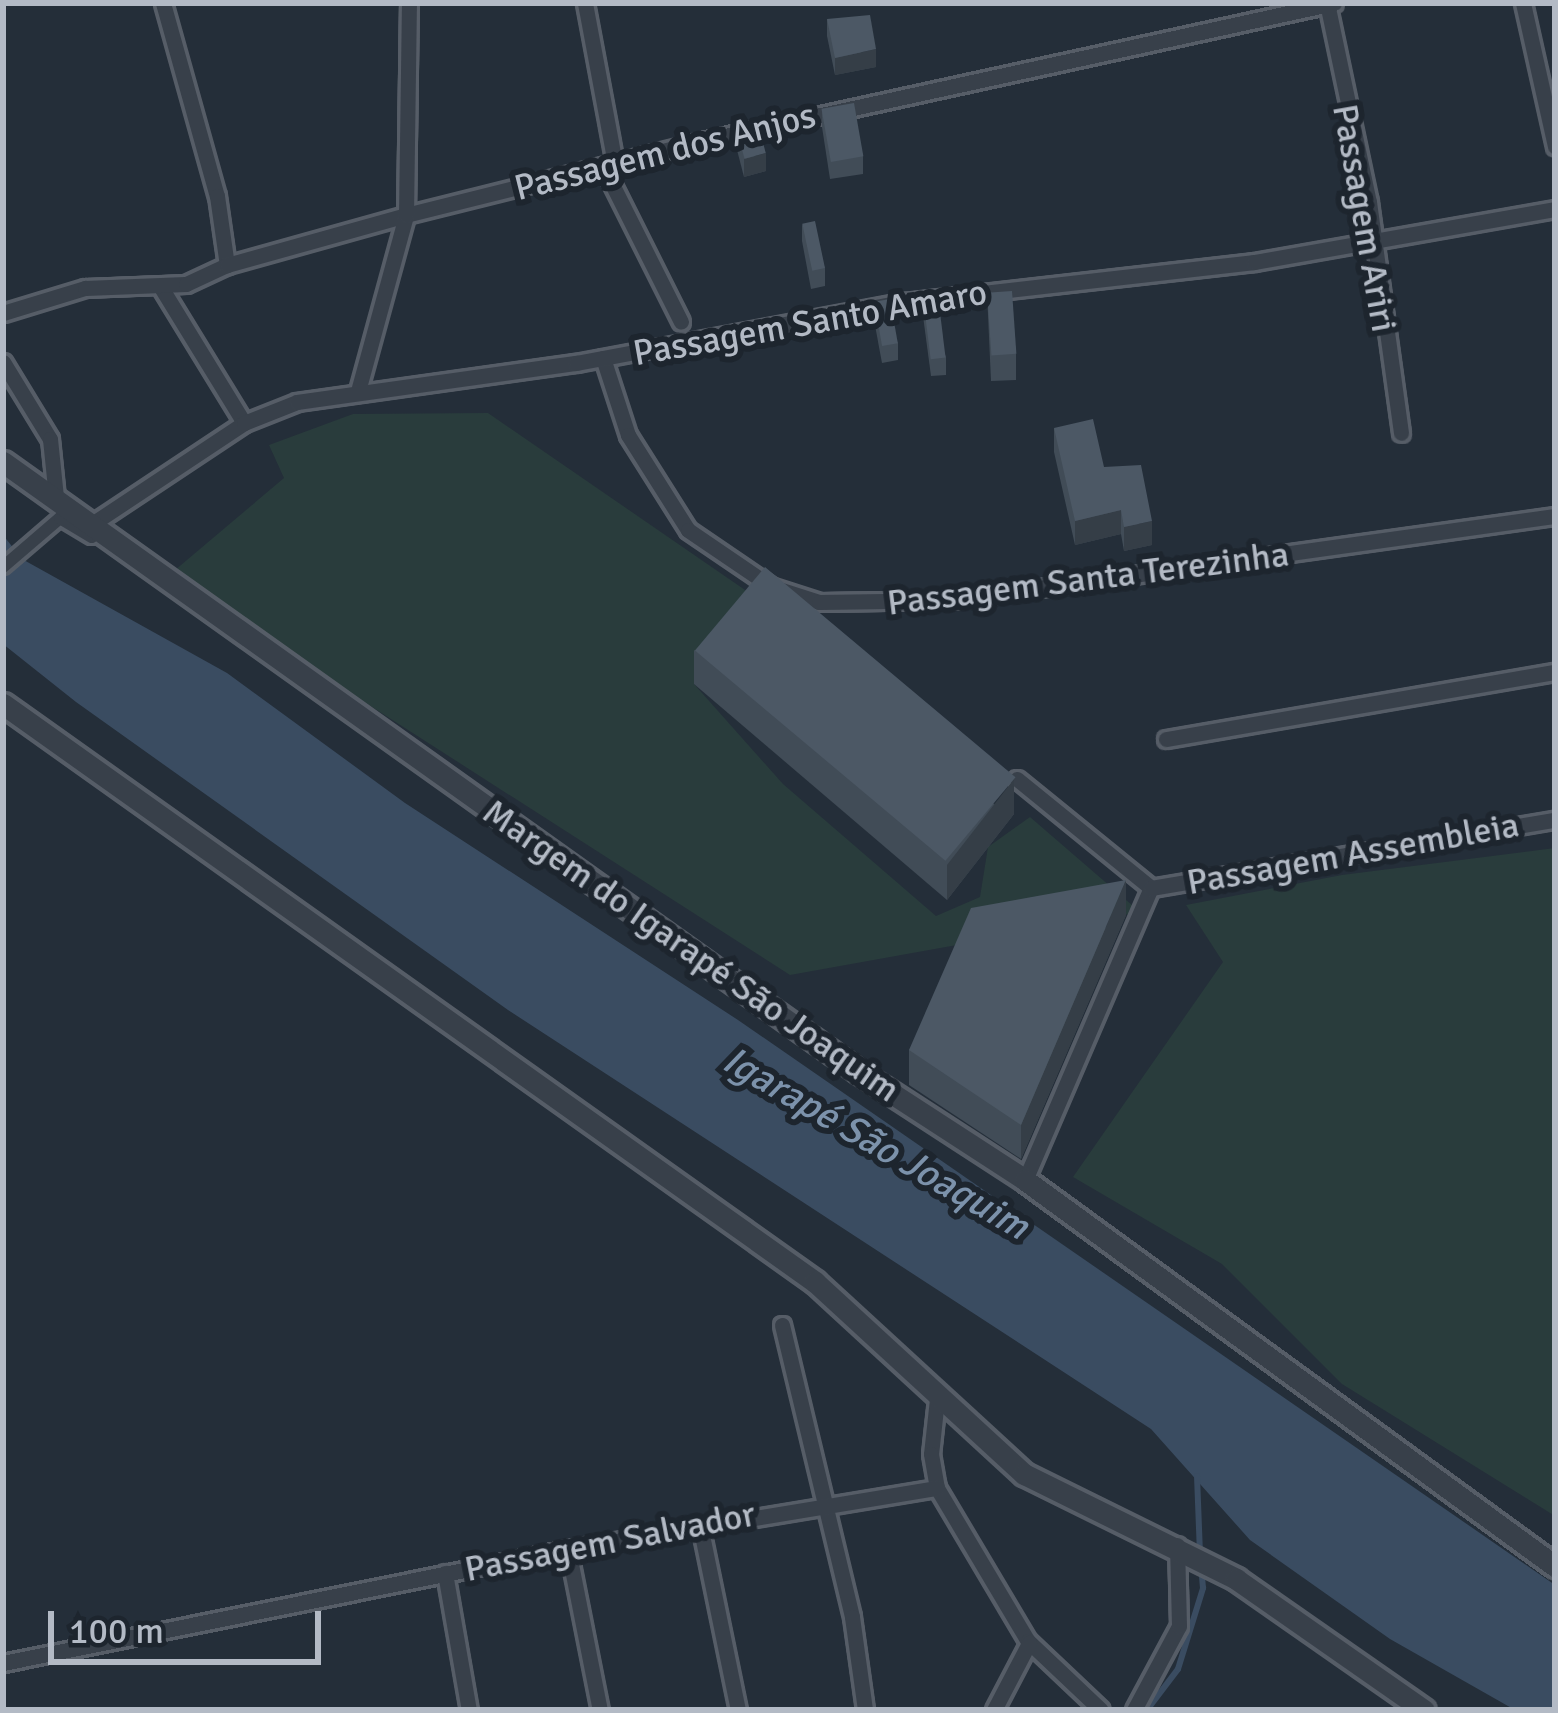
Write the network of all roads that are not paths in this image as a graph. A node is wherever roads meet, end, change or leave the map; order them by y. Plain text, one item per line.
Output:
1 (164, 3) edge
2 (410, 3) edge
3 (585, 3) edge
4 (1330, 3) edge
5 (1523, 3) edge
6 (1555, 146) edge
7 (609, 164) junction
8 (1555, 209) edge
9 (406, 214) junction
10 (1375, 241) junction
11 (227, 265) junction
12 (162, 289) junction
13 (3, 313) edge
14 (681, 322) dead end
15 (603, 358) junction
16 (3, 362) edge
17 (358, 391) junction
18 (244, 423) junction
19 (1401, 433) dead end
20 (3, 462) edge
21 (56, 496) junction
22 (1555, 516) edge
23 (95, 522) junction
24 (124, 543) junction
25 (3, 567) edge
26 (1555, 672) edge
27 (3, 704) edge
28 (1166, 739) dead end
29 (1017, 779) edge
30 (1555, 820) edge
31 (1151, 888) junction
32 (1025, 1180) junction
33 (782, 1325) dead end
34 (937, 1399) junction
35 (937, 1488) junction
36 (824, 1503) junction
37 (700, 1525) junction
38 (1177, 1545) junction
39 (568, 1549) junction
40 (1555, 1567) edge
41 (445, 1573) junction
42 (1029, 1643) junction
43 (3, 1663) edge
44 (469, 1710) edge
45 (600, 1710) edge
46 (738, 1710) edge
47 (865, 1710) edge
48 (994, 1710) edge
49 (1101, 1710) edge
50 (1134, 1710) edge
51 (1424, 1710) edge

1 - 11 street
2 - 9 street
3 - 7 street
4 - 7 street, Passagem dos Anjos
4 - 10 street, Passagem Ariri
5 - 6 street
7 - 9 street, Passagem dos Anjos
7 - 14 street
8 - 10 street, Passagem Santo Amaro
9 - 11 street, Passagem dos Anjos
9 - 17 street
10 - 15 street, Passagem Santo Amaro
10 - 19 street, Passagem Ariri
11 - 12 street, Passagem dos Anjos
12 - 13 street, Passagem dos Anjos
12 - 18 street
15 - 17 street, Passagem Santo Amaro
15 - 22 street, Passagem Santa Terezinha
16 - 21 street
17 - 18 street, Passagem Santo Amaro
18 - 23 street, Passagem Santo Amaro
20 - 21 street, Margem do Igarapé São Joaquim
21 - 23 street, Margem do Igarapé São Joaquim
23 - 24 street, Margem do Igarapé São Joaquim
24 - 25 street
24 - 32 street, Margem do Igarapé São Joaquim
26 - 28 street
27 - 34 street
29 - 31 street, Passagem Assembleia
30 - 31 street, Passagem Assembleia
31 - 32 street, Passagem Assembleia
32 - 40 street, Margem do Igarapé São Joaquim
33 - 36 street
34 - 35 street
34 - 38 street
35 - 36 street, Passagem Salvador
35 - 42 street
36 - 37 street, Passagem Salvador
36 - 47 street
37 - 39 street, Passagem Salvador
37 - 46 street
38 - 50 street
38 - 51 street
39 - 41 street, Passagem Salvador
39 - 45 street
41 - 43 street, Passagem Salvador
41 - 44 street
42 - 48 street
42 - 49 street

